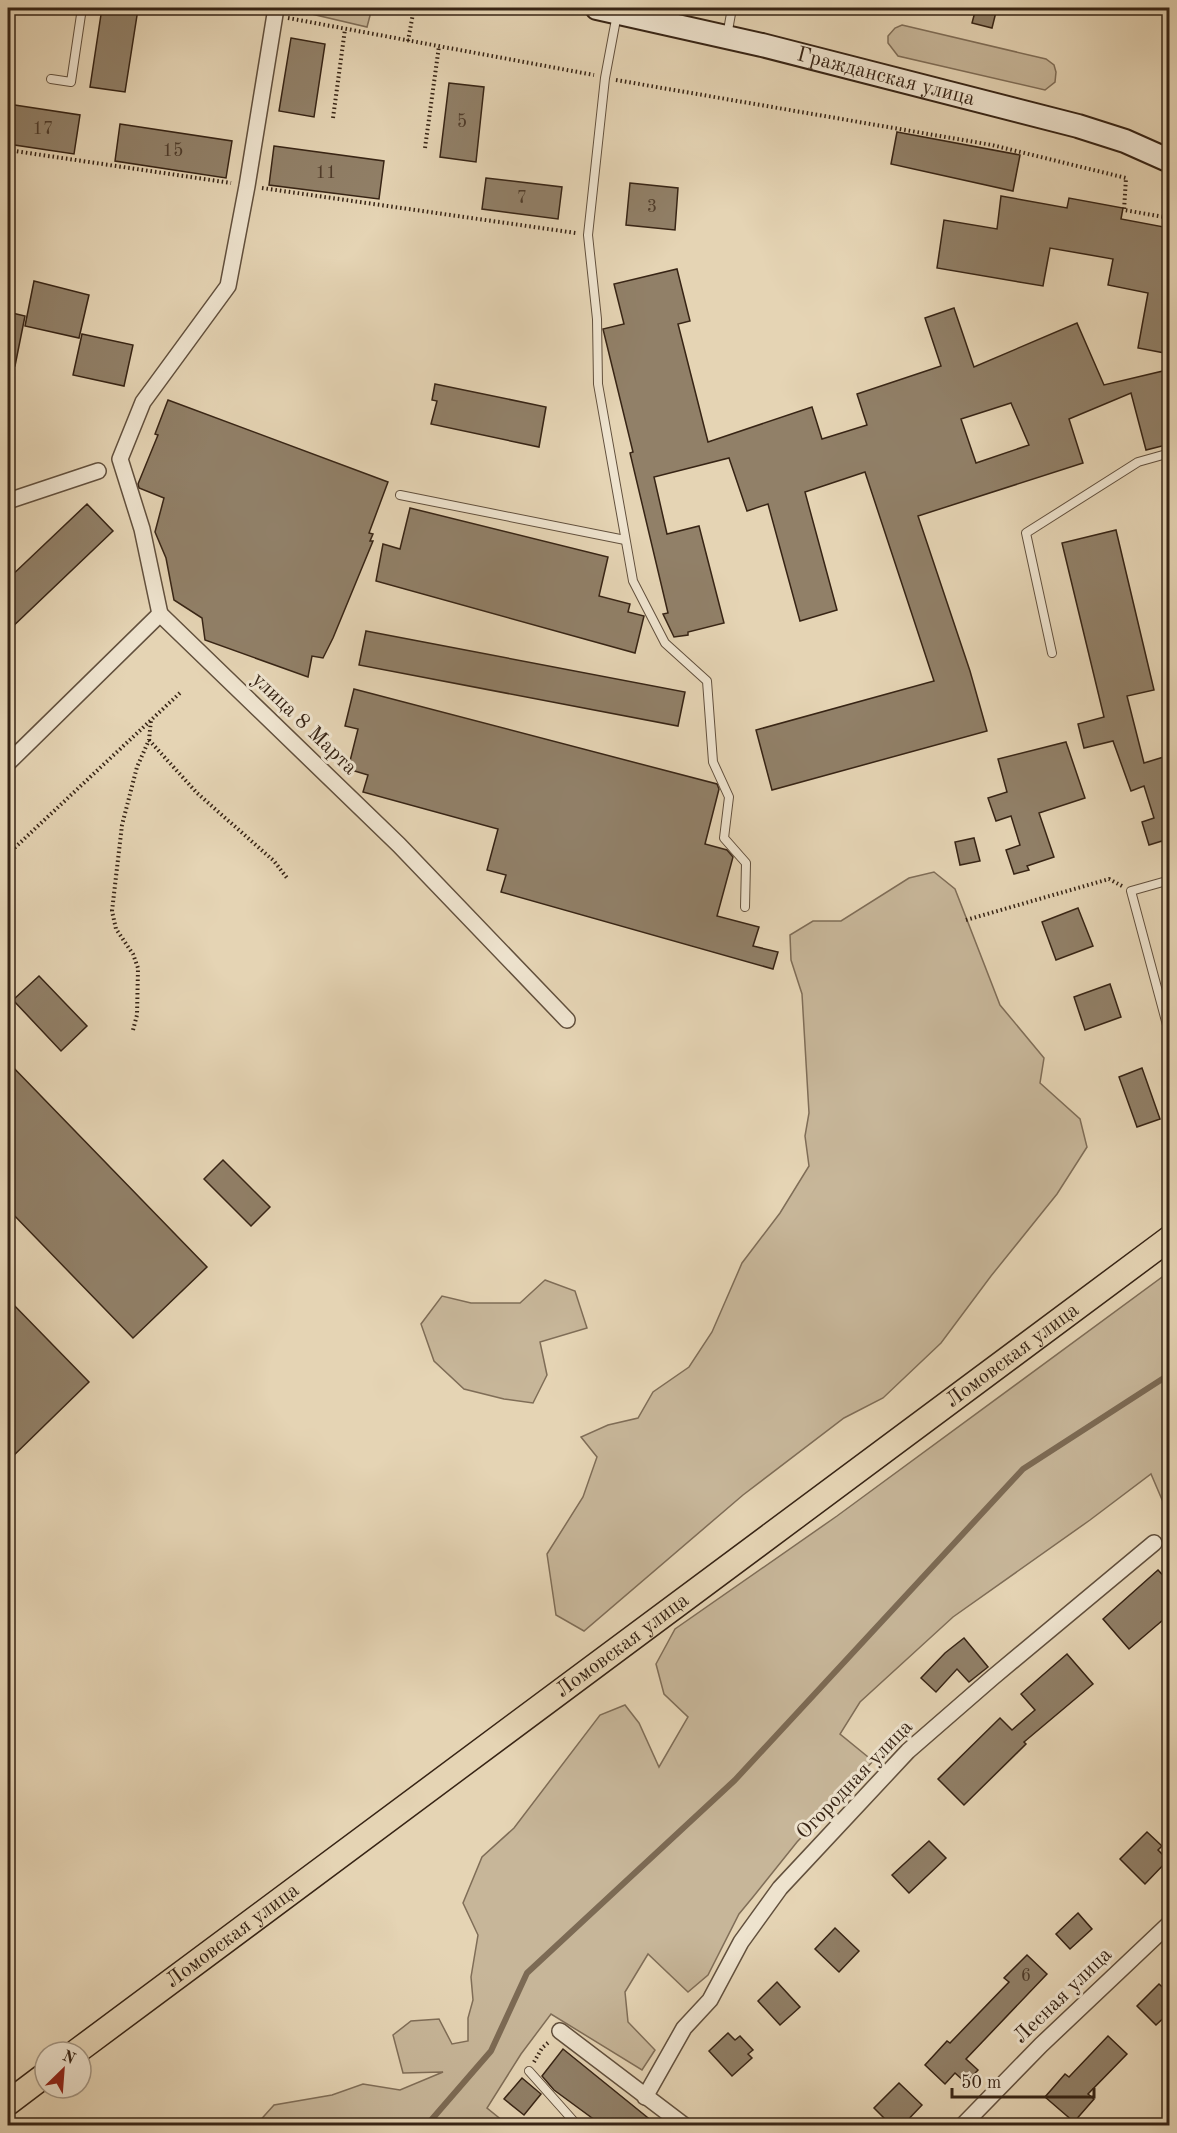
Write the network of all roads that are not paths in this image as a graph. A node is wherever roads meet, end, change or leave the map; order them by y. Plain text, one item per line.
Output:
1 (82, 8) edge
2 (732, 8) edge
3 (607, 10) edge
4 (276, 12) edge
5 (727, 38) junction
6 (51, 79) dead end
7 (1170, 161) edge
8 (1170, 453) edge
9 (98, 471) dead end
10 (400, 495) dead end
11 (8, 501) edge
12 (625, 540) junction
13 (160, 614) junction
14 (1052, 653) dead end
15 (8, 763) edge
16 (1170, 880) edge
17 (745, 907) dead end
18 (567, 1020) dead end
19 (1170, 1036) edge
20 (1170, 1238) edge
21 (1154, 1543) dead end
22 (1170, 1923) edge
23 (560, 2031) road end
24 (92, 2040) edge
25 (529, 2071) road end
26 (33, 2084) edge
27 (645, 2097) junction
28 (8, 2103) edge
29 (578, 2126) edge
30 (685, 2126) edge
31 (962, 2126) edge

1 - 6 lane
2 - 5 lane
3 - 5 main road, Гражданская улица
3 - 12 lane
4 - 13 street
5 - 7 main road, Гражданская улица
8 - 14 lane
9 - 11 street
10 - 12 lane
12 - 17 lane
13 - 15 street
13 - 18 street, улица 8 Марта
16 - 19 lane
20 - 24 main road, Ломовская улица
21 - 27 street, Огородная улица
22 - 31 street, Лесная улица
23 - 27 street
25 - 29 lane
26 - 28 main road
27 - 30 street

